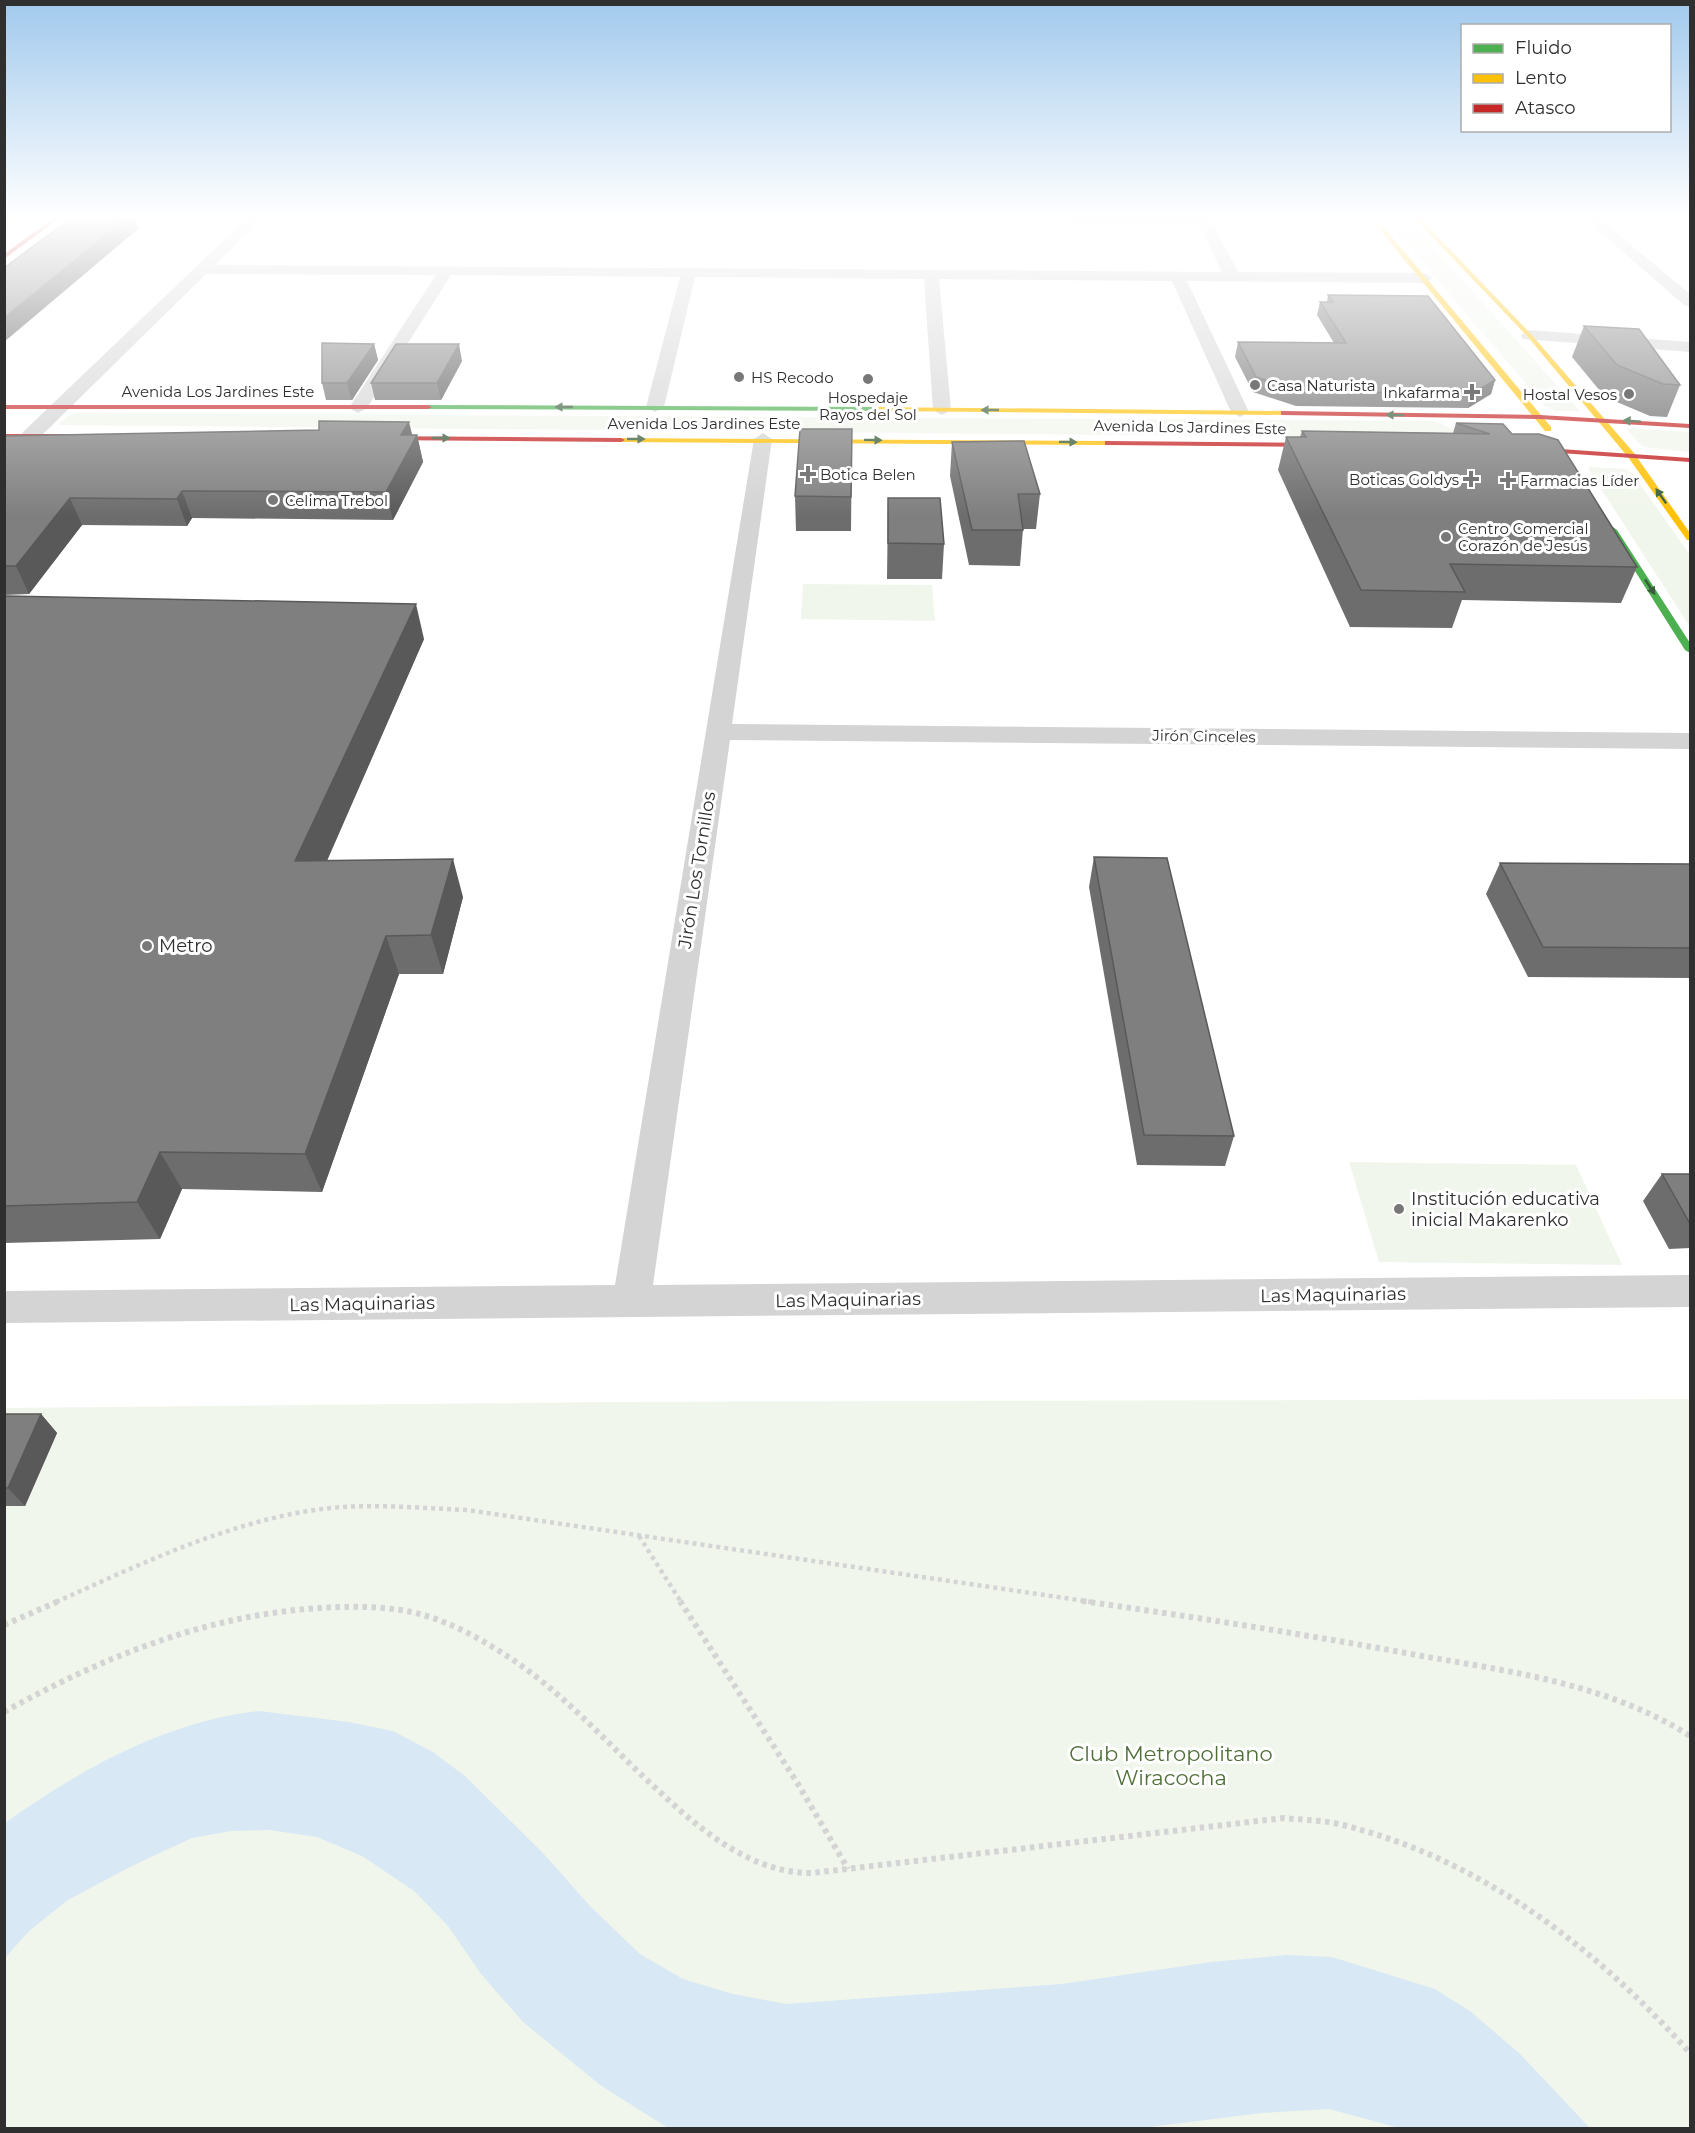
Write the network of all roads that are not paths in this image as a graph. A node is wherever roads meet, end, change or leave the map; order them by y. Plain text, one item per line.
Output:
1 (151, 318) edge
2 (417, 318) edge
3 (677, 318) edge
4 (934, 318) edge
5 (1196, 318) edge
6 (1458, 318) edge
7 (1512, 318) edge
8 (1529, 335) junction
9 (1690, 347) edge
10 (4, 407) edge
11 (655, 407) junction
12 (59, 408) junction
13 (358, 408) junction
14 (942, 410) junction
15 (1240, 412) junction
16 (1435, 416) junction
17 (1540, 417) junction
18 (1599, 419) junction
19 (1690, 426) edge
20 (1472, 429) edge
21 (4, 436) edge
22 (30, 436) junction
23 (78, 436) edge
24 (362, 438) edge
25 (763, 439) junction
26 (1342, 445) edge
27 (1502, 447) edge
28 (1561, 449) junction
29 (1631, 455) junction
30 (1690, 460) edge
31 (1574, 470) edge
32 (1606, 519) edge
33 (1690, 538) edge
34 (1690, 650) edge
35 (718, 732) junction
36 (1690, 741) edge
37 (1690, 1291) edge
38 (631, 1302) junction
39 (4, 1308) edge

1 - 12 street
2 - 13 street
3 - 11 street
4 - 14 street
5 - 15 street
6 - 17 main road
7 - 8 main road
8 - 9 street
8 - 18 main road
10 - 12 main road, Avenida Los Jardines Este
11 -> 13 main road, Avenida Los Jardines Este
11 - 14 main road, Avenida Los Jardines Este
12 - 13 main road, Avenida Los Jardines Este
12 - 22 street
15 -> 14 main road, Avenida Los Jardines Este
16 -> 15 main road, Avenida Los Jardines Este
16 - 17 main road, Avenida Los Jardines Este
16 - 20 main road
17 - 18 main road, Avenida Los Jardines Este
17 - 28 main road
19 -> 18 main road, Avenida Los Jardines Este
18 - 29 main road
21 - 22 main road
22 - 23 main road
24 -> 25 main road, Avenida Los Jardines Este
25 -> 26 main road, Avenida Los Jardines Este
25 - 35 street, Jirón Los Tornillos
27 - 28 main road
28 - 29 main road
28 - 31 main road
29 - 30 main road
33 -> 29 main road
32 -> 34 main road
35 - 36 street, Jirón Cinceles
35 - 38 street, Jirón Los Tornillos
37 - 38 street, Las Maquinarias
38 - 39 street, Las Maquinarias

